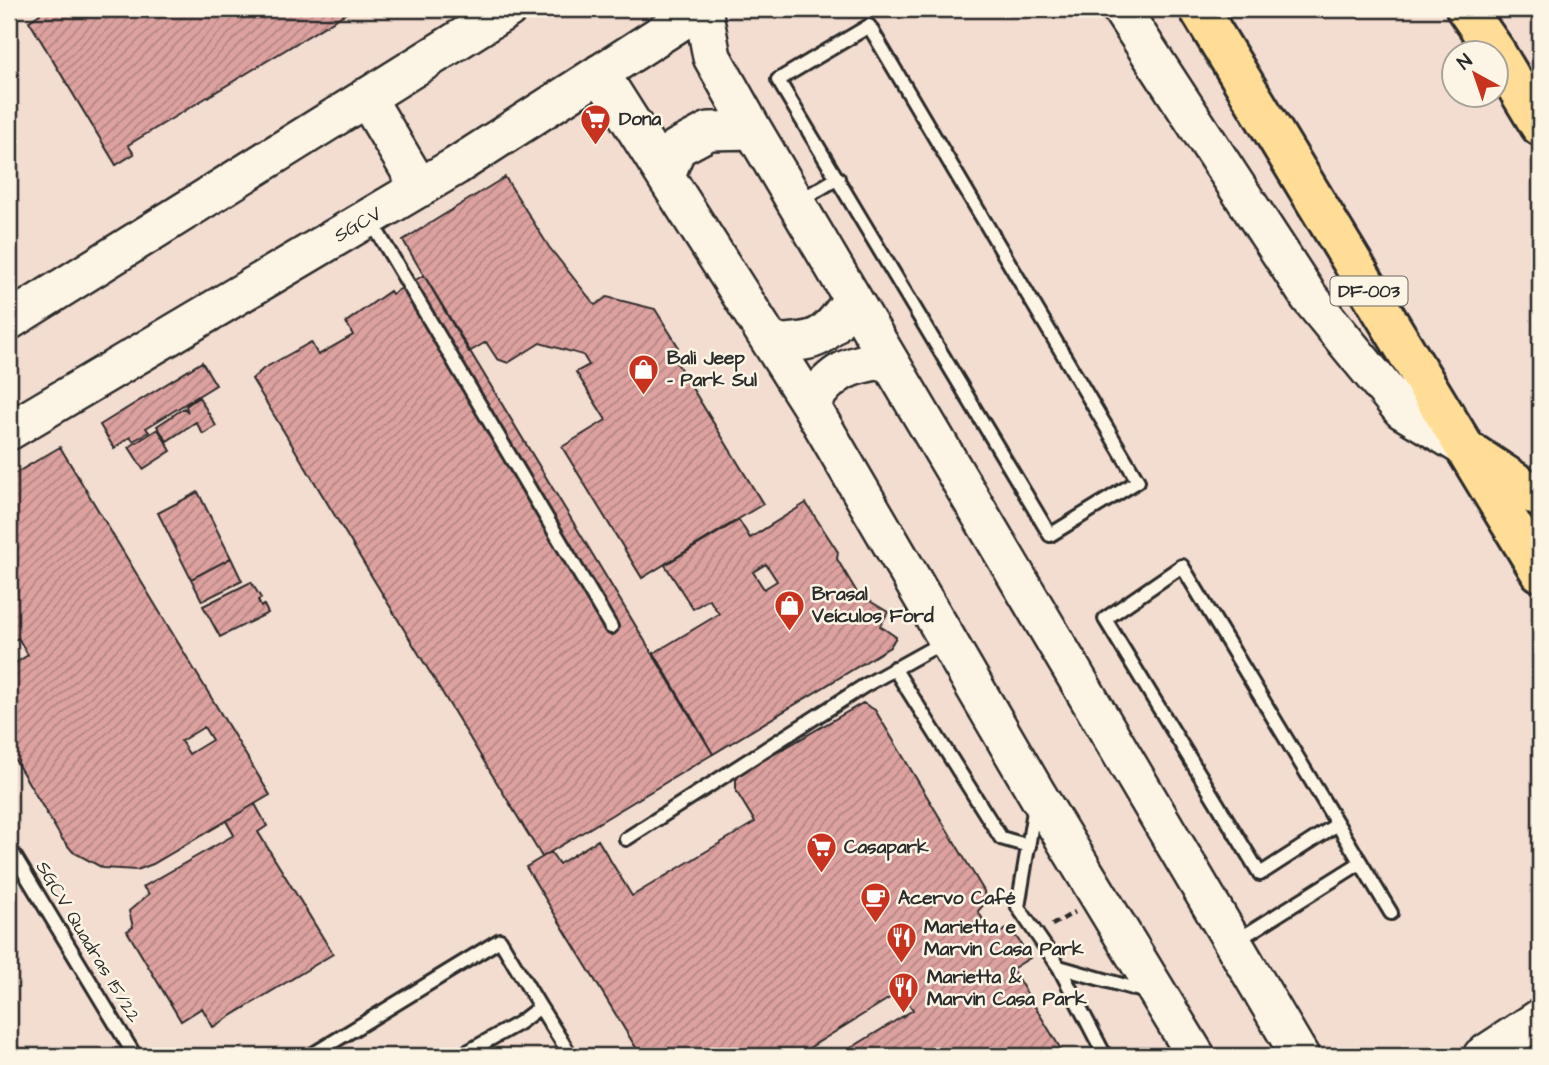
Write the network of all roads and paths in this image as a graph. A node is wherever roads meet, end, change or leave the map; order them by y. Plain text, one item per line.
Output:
1 (508, 9) edge
2 (702, 9) edge
3 (1121, 9) edge
4 (1199, 9) edge
5 (1466, 9) edge
6 (1486, 38) edge
7 (1510, 70) edge
8 (600, 73) junction
9 (1510, 76) edge
10 (366, 97) junction
11 (1540, 103) edge
12 (1540, 126) edge
13 (753, 130) junction
14 (666, 175) junction
15 (838, 178) junction
16 (420, 188) junction
17 (797, 203) junction
18 (369, 218) junction
19 (852, 299) junction
20 (9, 321) edge
21 (773, 343) junction
22 (888, 359) junction
23 (810, 404) junction
24 (15, 415) edge
25 (1462, 446) junction
26 (1540, 498) edge
27 (1540, 572) edge
28 (611, 627) dead end
29 (948, 639) junction
30 (894, 668) junction
31 (1037, 794) junction
32 (1336, 825) junction
33 (626, 839) dead end
34 (1029, 846) junction
35 (9, 847) edge
36 (1360, 863) junction
37 (1100, 897) junction
38 (1391, 914) dead end
39 (1037, 934) junction
40 (1233, 943) junction
41 (1059, 967) junction
42 (1160, 996) junction
43 (540, 1007) junction
44 (1540, 1018) edge
45 (9, 1048) edge
46 (14, 1056) edge
47 (135, 1056) edge
48 (310, 1056) edge
49 (460, 1056) edge
50 (571, 1056) edge
51 (1105, 1056) edge
52 (1196, 1056) edge
53 (1300, 1056) edge
54 (1482, 1056) edge

1 - 10 street
2 - 8 street, SGCV
2 - 13 street
3 - 25 street
4 - 25 highway, DF-003
5 - 6 highway
7 - 11 street
8 - 14 street
8 - 16 street, SGCV
9 - 12 highway
10 - 16 street
10 - 20 street
13 - 14 street
13 - 17 street
14 - 21 street
15 - 15 lane
15 - 17 lane
16 - 18 street, SGCV
17 - 19 street
18 - 24 street, SGCV
18 - 28 lane
19 - 21 street
19 - 22 street
21 - 23 street
22 - 23 street
22 - 40 street
23 - 29 street
25 - 26 highway
25 - 27 highway, DF-003
29 - 30 lane
29 - 31 street
30 - 33 lane
30 - 34 lane
31 - 34 lane
31 - 37 street
32 - 32 lane
32 - 36 lane
34 - 39 lane
35 - 47 lane, SGCV Quadras 15/22
36 - 38 lane
36 - 40 lane
37 - 39 path
37 - 42 street
39 - 41 lane
40 - 53 street
41 - 42 lane
41 - 51 lane
42 - 52 street
43 - 48 lane
43 - 49 lane
43 - 50 lane
44 - 54 street
45 - 46 lane

